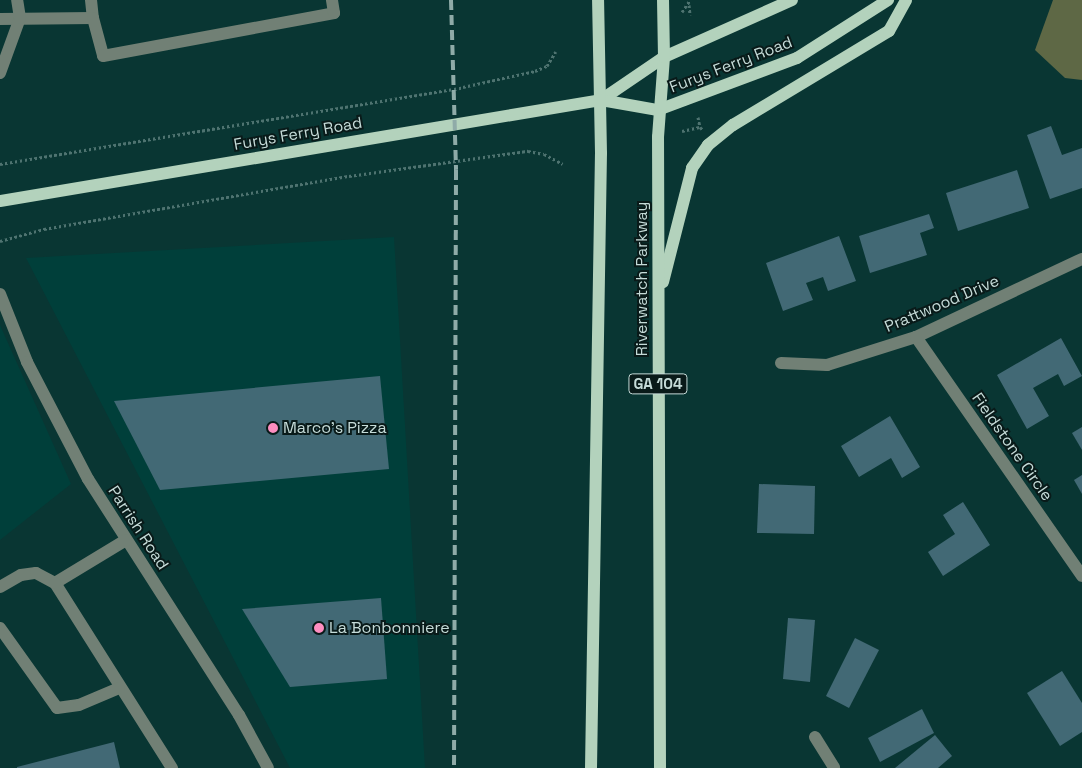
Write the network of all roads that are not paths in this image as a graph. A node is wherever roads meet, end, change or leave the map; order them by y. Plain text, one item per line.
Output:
1 (17, 0) edge
2 (90, 0) edge
3 (332, 0) edge
4 (598, 0) edge
5 (664, 0) edge
6 (792, 0) edge
7 (888, 0) edge
8 (906, 0) edge
9 (0, 18) edge
10 (20, 18) junction
11 (93, 18) junction
12 (664, 57) junction
13 (0, 73) edge
14 (602, 100) junction
15 (658, 110) junction
16 (0, 201) edge
17 (1082, 258) edge
18 (0, 294) edge
19 (658, 302) junction
20 (916, 336) junction
21 (781, 363) dead end
22 (126, 540) junction
23 (1082, 576) edge
24 (55, 583) junction
25 (0, 586) edge
26 (0, 628) edge
27 (119, 688) junction
28 (815, 737) dead end
29 (172, 768) edge
30 (268, 768) edge
31 (591, 768) edge
32 (660, 768) edge
33 (834, 768) edge

1 - 10 street
2 - 11 street
3 - 11 street
4 - 14 main road
5 - 12 main road, Riverwatch Parkway / GA 104
6 - 12 main road, Furys Ferry Road
7 - 15 main road, Furys Ferry Road
8 - 19 main road
9 - 10 street
10 - 11 street
10 - 13 street
12 - 14 main road, Furys Ferry Road
12 - 15 main road, Riverwatch Parkway / GA 104
14 - 15 main road, Furys Ferry Road
14 - 16 main road, Furys Ferry Road
14 - 31 main road
15 - 19 main road, Riverwatch Parkway / GA 104
17 - 20 street, Prattwood Drive
18 - 22 street, Parrish Road
19 - 32 main road, Riverwatch Parkway / GA 104
20 - 21 street, Prattwood Drive
20 - 23 street, Fieldstone Circle
22 - 24 street
22 - 30 street, Parrish Road
24 - 25 street
24 - 27 street
26 - 27 street
27 - 29 street
28 - 33 street

